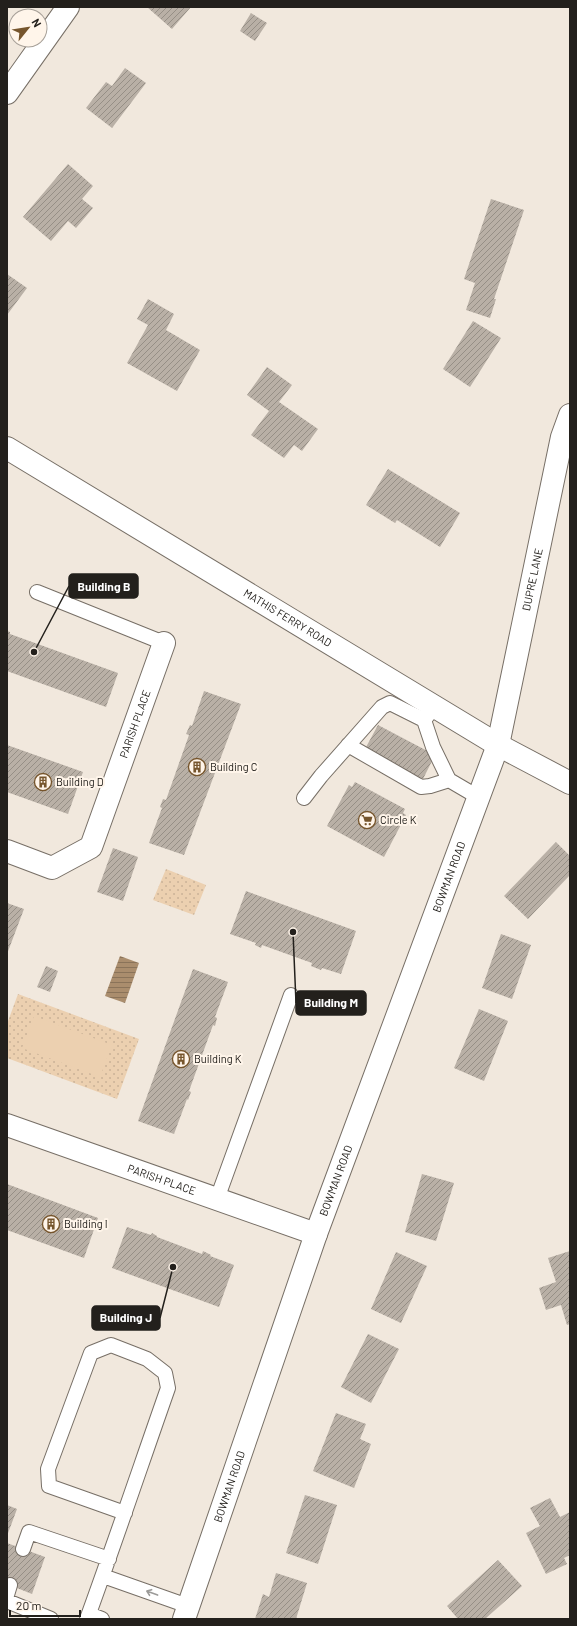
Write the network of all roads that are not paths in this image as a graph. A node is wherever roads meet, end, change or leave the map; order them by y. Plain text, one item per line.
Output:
1 (68, 7) edge
2 (7, 93) edge
3 (570, 415) edge
4 (7, 448) edge
5 (37, 592) dead end
6 (164, 643) joint
7 (429, 713) junction
8 (348, 745) junction
9 (498, 746) junction
10 (449, 780) junction
11 (570, 783) edge
12 (478, 797) junction
13 (304, 798) dead end
14 (7, 851) edge
15 (290, 995) dead end
16 (7, 1125) edge
17 (217, 1199) junction
18 (316, 1234) junction
19 (125, 1513) junction
20 (23, 1549) dead end
21 (109, 1559) junction
22 (103, 1576) junction
23 (7, 1601) edge
24 (186, 1613) edge
25 (88, 1617) edge
26 (51, 1619) edge
27 (102, 1619) edge

1 - 2 main road
3 - 9 main road, DUPRE LANE
4 - 7 main road, MATHIS FERRY ROAD
5 - 6 lane, PARISH PLACE
6 - 14 main road, PARISH PLACE
7 - 8 lane
7 - 9 main road, MATHIS FERRY ROAD
7 - 10 lane
8 - 10 lane
8 - 13 lane
9 - 11 main road, MATHIS FERRY ROAD
9 - 12 main road, BOWMAN ROAD
10 - 12 lane
12 - 18 main road, BOWMAN ROAD
15 - 17 lane
16 - 17 main road, PARISH PLACE
17 - 18 main road, PARISH PLACE
18 - 24 main road, BOWMAN ROAD
19 - 19 lane
19 - 21 lane
20 - 21 lane
21 - 22 lane
24 -> 22 lane
22 - 25 lane
23 - 26 lane
25 - 27 lane

